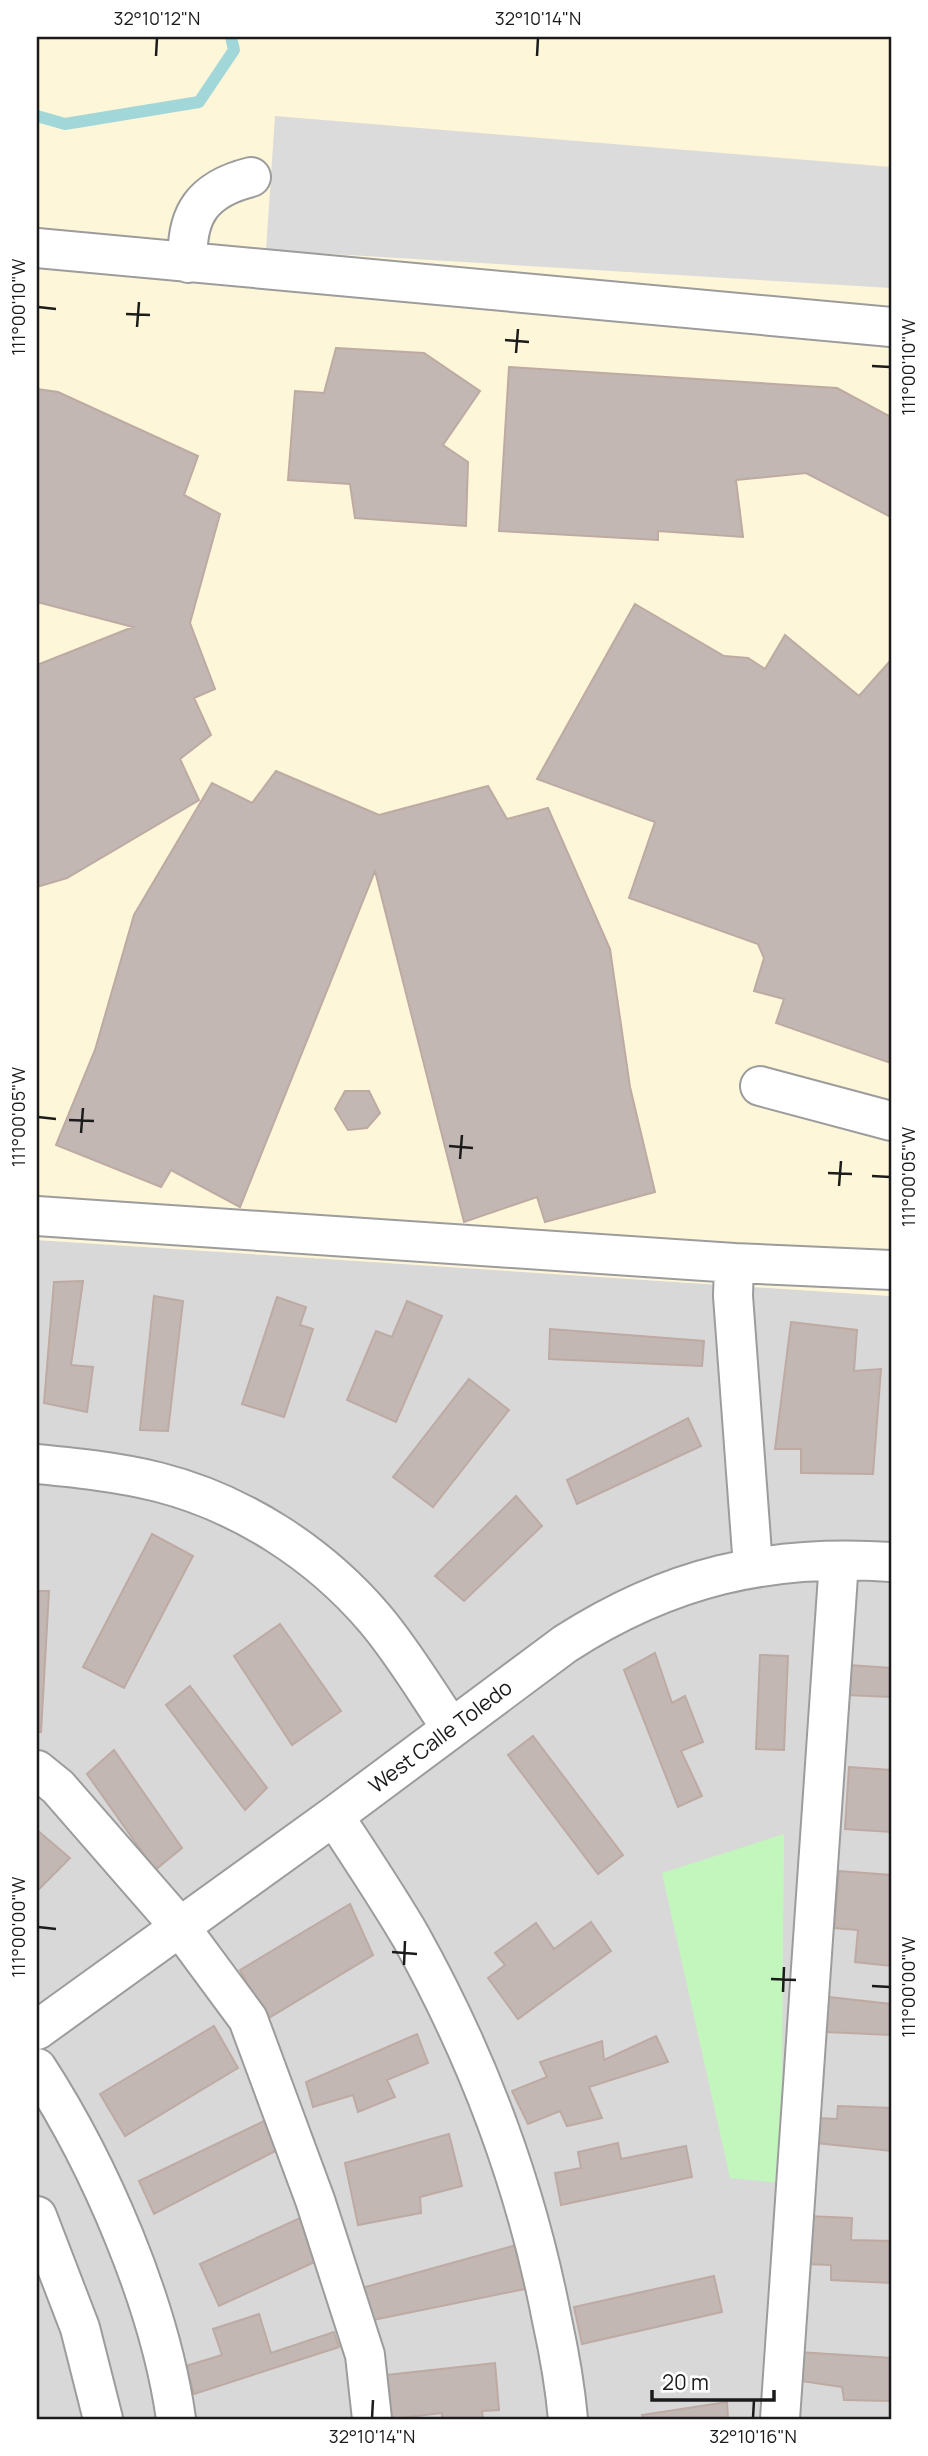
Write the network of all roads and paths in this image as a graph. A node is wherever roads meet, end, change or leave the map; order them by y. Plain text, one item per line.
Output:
1 (251, 177) dead end
2 (37, 248) edge
3 (188, 264) junction
4 (891, 327) edge
5 (760, 1086) dead end
6 (891, 1121) edge
7 (37, 1216) edge
8 (734, 1263) junction
9 (891, 1269) edge
10 (37, 1464) edge
11 (839, 1561) junction
12 (891, 1562) edge
13 (752, 1567) junction
14 (451, 1728) junction
15 (37, 1770) edge
16 (334, 1816) junction
17 (180, 1927) junction
18 (37, 2030) edge
19 (37, 2068) edge
20 (37, 2216) edge
21 (103, 2419) edge
22 (176, 2419) edge
23 (372, 2419) edge
24 (568, 2419) edge
25 (780, 2419) edge

1 - 3 street
2 - 3 street
3 - 4 street
5 - 6 street
7 - 8 street
8 - 9 street
8 - 13 street
10 - 14 street
11 - 12 street, West Calle Toledo
11 - 13 street, West Calle Toledo
11 - 25 street
13 - 14 street, West Calle Toledo
14 - 16 street, West Calle Toledo
15 - 17 street
16 - 17 street, West Calle Toledo
16 - 24 street
17 - 18 street, West Calle Toledo
17 - 23 street
19 - 22 street
20 - 21 street

